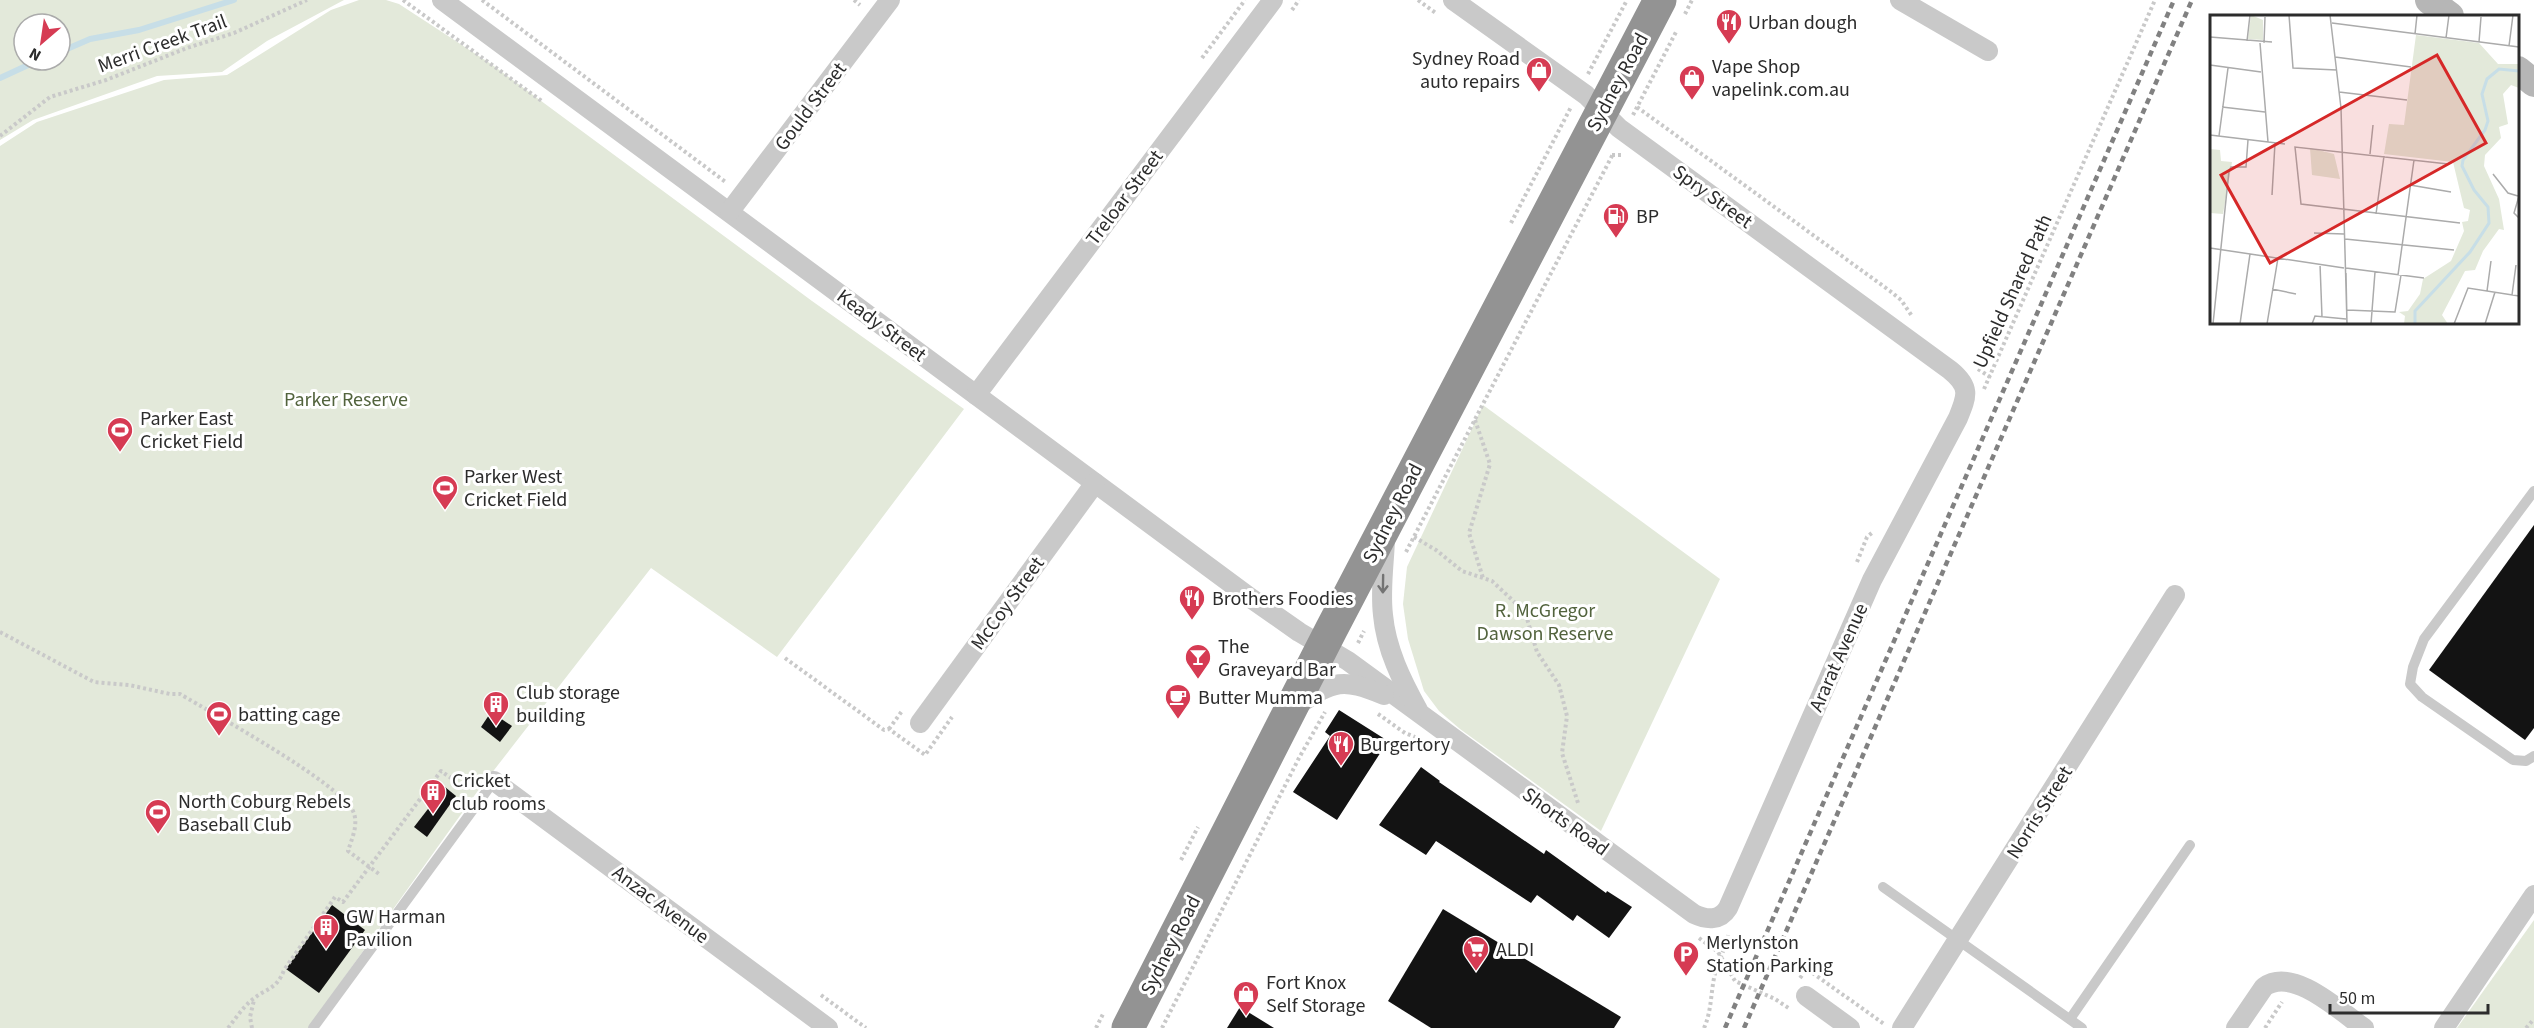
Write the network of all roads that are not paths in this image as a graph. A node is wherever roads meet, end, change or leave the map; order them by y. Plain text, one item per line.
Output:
1 (442, 0) edge
2 (889, 0) edge
3 (1273, 0) edge
4 (1453, 0) edge
5 (1900, 0) edge
6 (1671, 9) edge
7 (1988, 51) dead end
8 (2519, 72) edge
9 (2534, 83) edge
10 (1613, 121) junction
11 (730, 211) junction
12 (976, 395) junction
13 (1973, 397) joint
14 (1095, 483) junction
15 (2534, 491) edge
16 (1400, 531) junction
17 (2175, 595) dead end
18 (1323, 646) junction
19 (1413, 709) junction
20 (1290, 711) junction
21 (920, 723) dead end
22 (2534, 756) edge
23 (494, 781) joint
24 (2190, 846) dead end
25 (1883, 887) dead end
26 (2534, 895) edge
27 (1717, 917) joint
28 (1958, 941) junction
29 (1806, 996) dead end
30 (2070, 1019) junction
31 (313, 1028) edge
32 (828, 1028) edge
33 (1128, 1028) edge
34 (1850, 1028) edge
35 (1902, 1028) edge
36 (2082, 1028) edge
37 (2236, 1028) edge
38 (2364, 1028) edge
39 (2444, 1028) edge

1 - 11 street, Keady Street
2 - 11 street, Gould Street
3 - 12 street, Treloar Street
4 - 10 street, Spry Street
5 - 7 street
6 - 10 highway, Sydney Road
8 - 9 street
10 - 13 street, Spry Street
10 - 16 highway, Sydney Road
11 - 12 street, Keady Street
12 - 14 street, Keady Street
13 - 27 street, Ararat Avenue
14 - 18 street, Keady Street
14 - 21 street, McCoy Street
15 - 22 lane
16 - 18 highway, Sydney Road
16 -> 19 street, Shorts Road
17 - 28 street, Norris Street
18 - 19 street, Shorts Road
18 - 20 highway, Sydney Road
19 - 20 street, Shorts Road
19 - 27 street, Shorts Road
20 - 33 highway, Sydney Road
23 - 31 lane
23 - 32 street, Anzac Avenue
24 - 30 lane
25 - 28 lane
26 - 39 street
28 - 30 lane
28 - 35 street, Norris Street
29 - 34 street
30 - 36 lane
37 - 38 street

